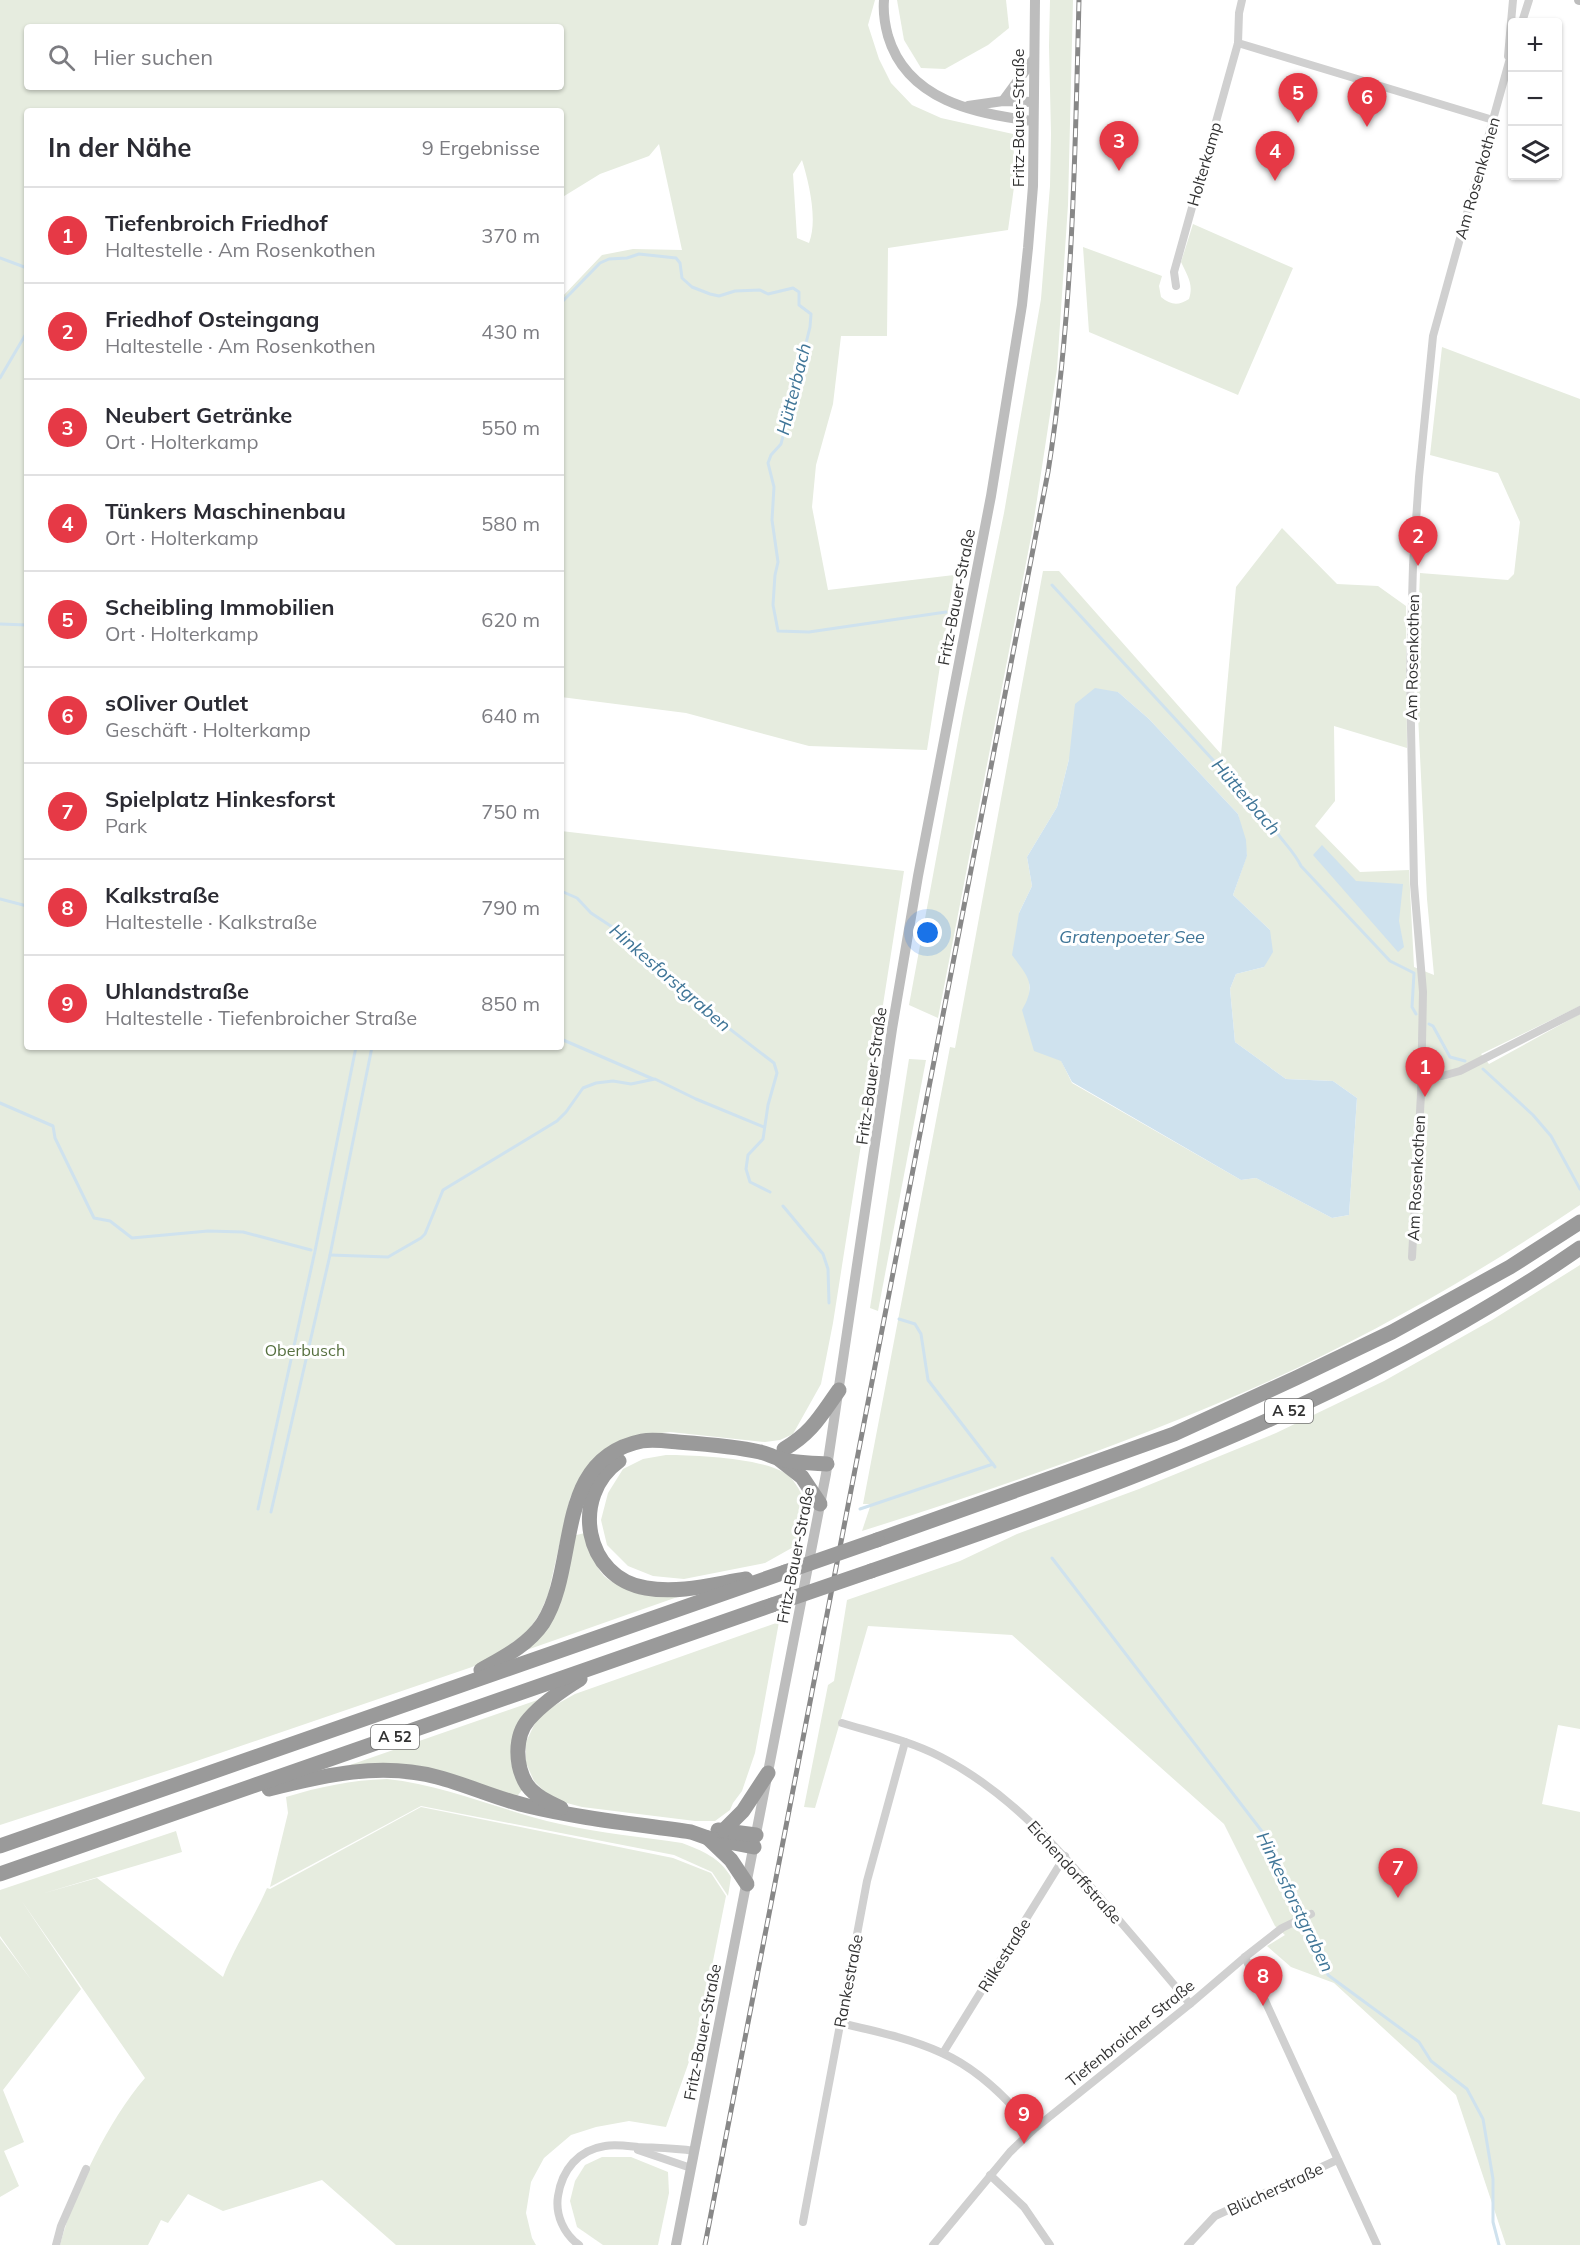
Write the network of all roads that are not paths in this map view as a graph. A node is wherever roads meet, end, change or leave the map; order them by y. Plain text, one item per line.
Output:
1 (884, 0) edge
2 (1035, 0) edge
3 (1242, 0) edge
4 (1513, 0) edge
5 (1529, 0) edge
6 (1512, 18) edge
7 (1523, 18) edge
8 (1238, 43) junction
9 (1033, 60) junction
10 (1508, 67) edge
11 (1003, 101) junction
12 (1033, 102) junction
13 (964, 106) junction
14 (1493, 120) junction
15 (1033, 121) junction
16 (1176, 286) dead end
17 (1580, 1010) edge
18 (1422, 1076) junction
19 (1580, 1222) edge
20 (1580, 1248) edge
21 (1412, 1257) dead end
22 (839, 1390) junction
23 (668, 1442) junction
24 (782, 1454) junction
25 (828, 1459) junction
26 (820, 1504) junction
27 (784, 1572) junction
28 (604, 1664) junction
29 (446, 1689) junction
30 (842, 1723) dead end
31 (906, 1742) junction
32 (768, 1773) junction
33 (185, 1809) junction
34 (578, 1814) junction
35 (724, 1830) junction
36 (692, 1832) junction
37 (708, 1838) junction
38 (755, 1841) junction
39 (0, 1846) edge
40 (1065, 1856) junction
41 (0, 1874) edge
42 (747, 1884) junction
43 (1311, 1914) dead end
44 (1245, 1957) junction
45 (1190, 2004) junction
46 (840, 2024) junction
47 (943, 2053) junction
48 (1034, 2130) junction
49 (629, 2146) junction
50 (694, 2151) junction
51 (1337, 2160) junction
52 (691, 2168) junction
53 (86, 2169) dead end
54 (990, 2175) junction
55 (803, 2222) dead end
56 (56, 2245) edge
57 (579, 2245) edge
58 (676, 2245) edge
59 (933, 2245) edge
60 (1050, 2245) edge
61 (1188, 2245) edge
62 (1377, 2245) edge

1 - 13 main road
2 - 9 main road, Fritz-Bauer-Straße
3 - 8 street, Holterkamp
4 - 6 street, Am Rosenkothen
5 - 7 street
8 - 14 street
8 - 16 street, Holterkamp
9 - 11 main road
9 - 12 main road, Fritz-Bauer-Straße
10 - 14 street, Am Rosenkothen
11 - 12 main road
11 - 13 main road
12 - 15 main road, Fritz-Bauer-Straße
13 - 15 main road
14 - 18 street, Am Rosenkothen
15 - 22 main road, Fritz-Bauer-Straße
17 - 18 street
18 - 21 street, Am Rosenkothen
19 - 27 highway, A 52, bridge
20 - 28 highway, A 52, bridge
22 - 24 highway
22 - 25 main road, Fritz-Bauer-Straße
23 - 24 highway
23 - 27 highway
23 - 29 highway
24 - 25 highway
24 - 26 highway
25 - 26 main road, Fritz-Bauer-Straße
26 - 32 main road, Fritz-Bauer-Straße
27 - 29 highway, A 52
28 - 33 highway, A 52
28 - 34 highway
29 - 39 highway, A 52
30 - 31 street, Eichendorffstraße
31 - 40 street, Eichendorffstraße
31 - 46 street, Rankestraße
32 - 35 highway
32 - 38 main road, Fritz-Bauer-Straße
33 - 34 highway
33 - 41 highway, A 52
34 - 36 highway
35 - 36 highway
35 - 38 highway
36 - 37 highway
37 - 38 highway
37 - 42 highway
38 - 42 main road, Fritz-Bauer-Straße
40 - 45 street, Eichendorffstraße
40 - 47 street, Rilkestraße
42 - 50 main road, Fritz-Bauer-Straße
43 - 44 street, Tiefenbroicher Straße
44 - 45 street, Tiefenbroicher Straße
44 - 51 street
45 - 48 street, Tiefenbroicher Straße
46 - 47 street
46 - 55 street, Rankestraße
47 - 48 street
48 - 54 street, Tiefenbroicher Straße
49 - 50 street
49 - 52 street
49 - 57 street
50 - 52 main road
51 - 61 street, Blücherstraße
51 - 62 street
52 - 58 main road
53 - 56 street
54 - 59 street, Tiefenbroicher Straße
54 - 60 street

